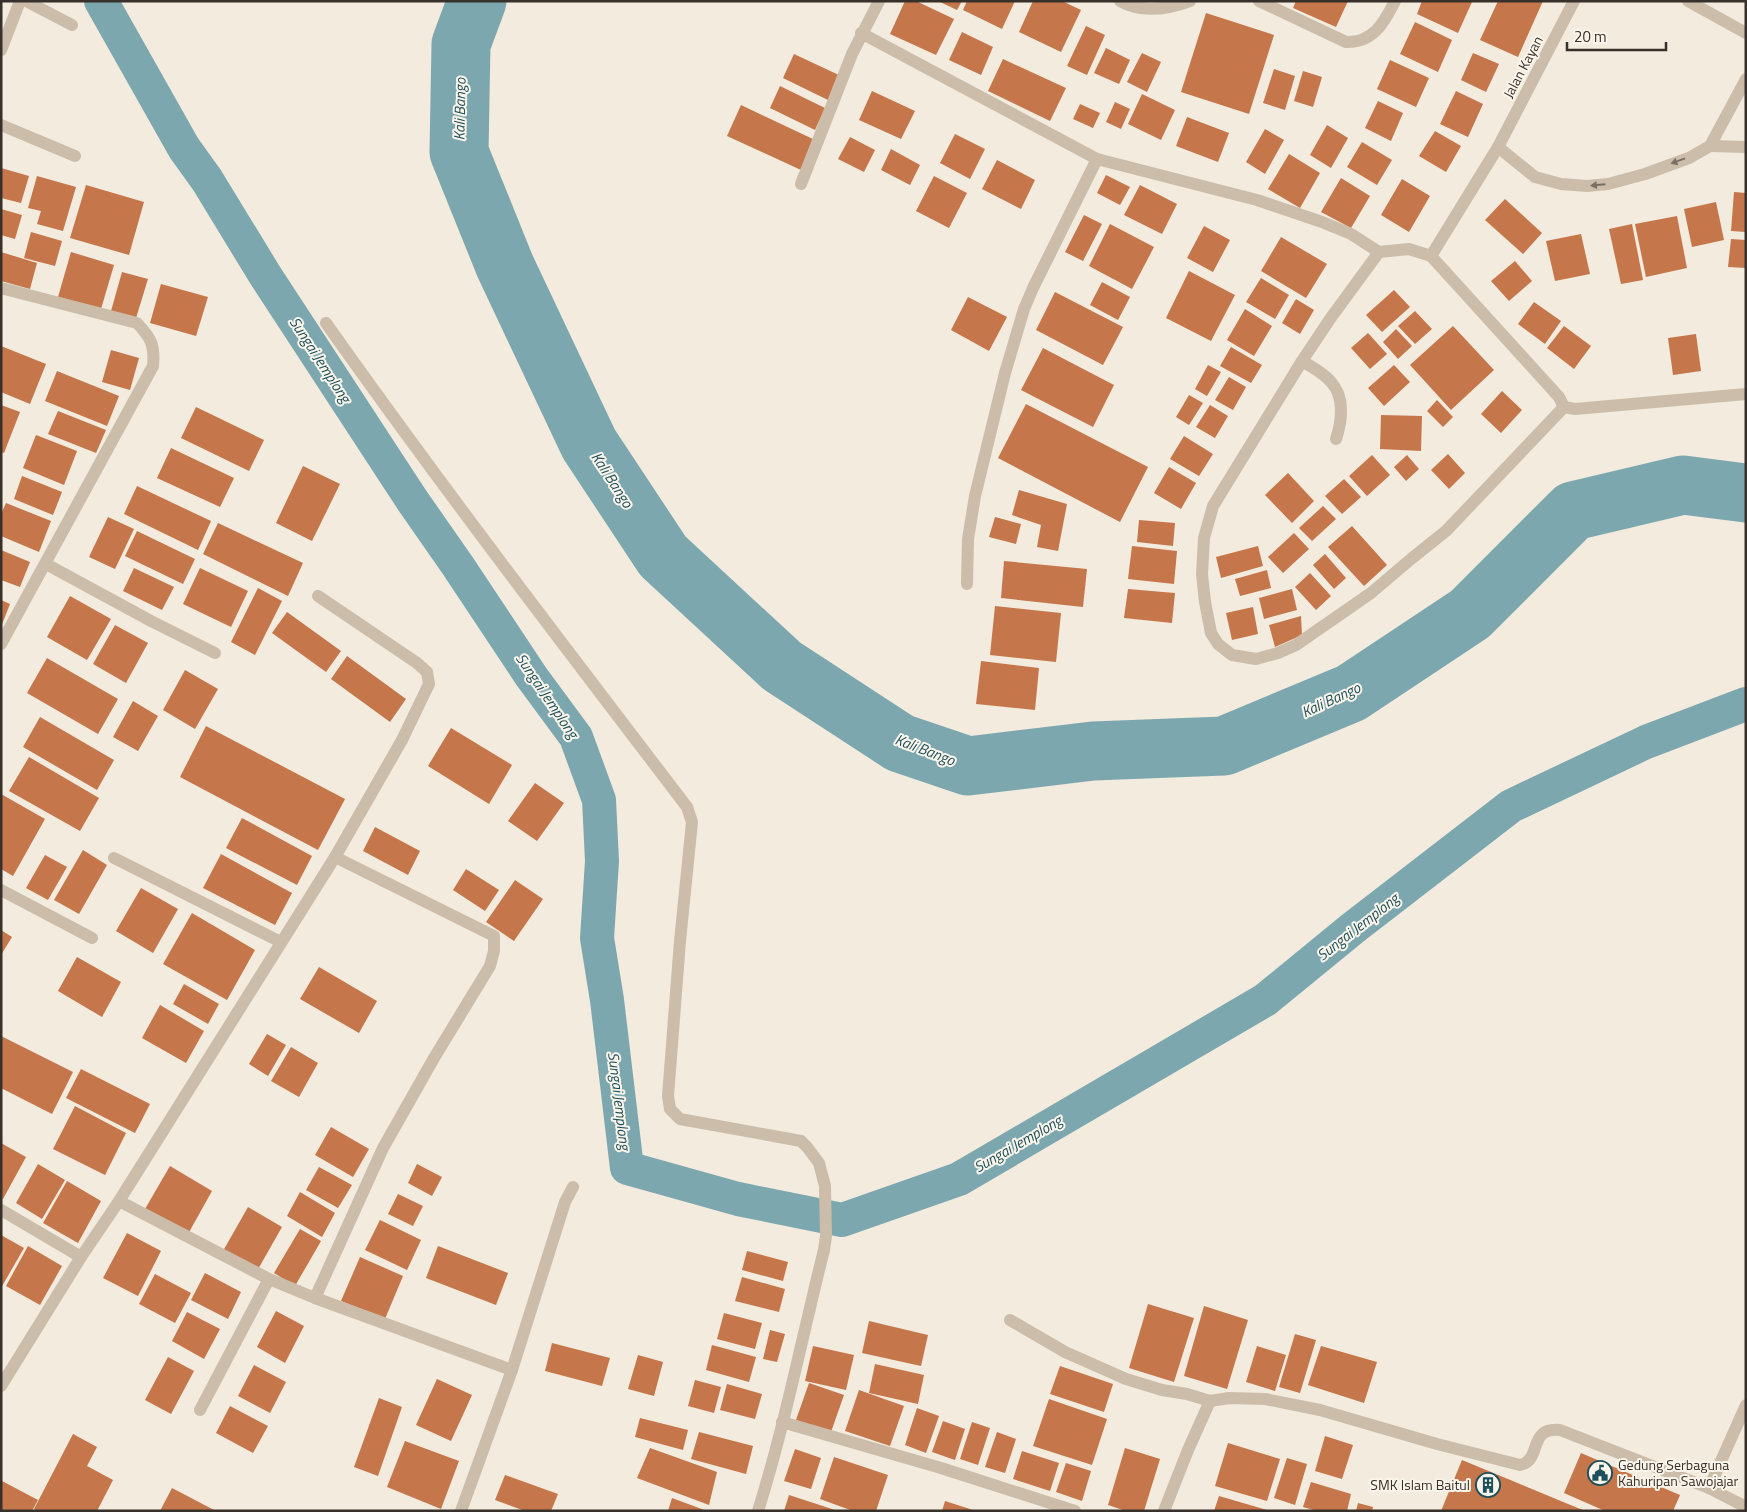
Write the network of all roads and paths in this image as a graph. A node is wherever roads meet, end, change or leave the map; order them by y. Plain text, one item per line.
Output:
1 (20, 1) edge
2 (26, 1) edge
3 (879, 1) edge
4 (1120, 1) edge
5 (1190, 1) edge
6 (1259, 1) edge
7 (1395, 1) edge
8 (1574, 1) edge
9 (1688, 1) edge
10 (72, 25) dead end
11 (1746, 33) edge
12 (861, 34) junction
13 (1, 50) edge
14 (1746, 79) edge
15 (1, 125) edge
16 (1710, 146) junction
17 (1498, 147) junction
18 (1746, 147) edge
19 (75, 156) dead end
20 (1097, 159) junction
21 (801, 184) dead end
22 (1379, 252) junction
23 (1431, 256) junction
24 (1, 288) edge
25 (326, 323) dead end
26 (1302, 361) junction
27 (1746, 394) edge
28 (1564, 407) junction
29 (1336, 439) dead end
30 (46, 564) junction
31 (967, 584) dead end
32 (318, 596) dead end
33 (1, 644) edge
34 (215, 653) dead end
35 (335, 857) junction
36 (114, 858) dead end
37 (1, 890) edge
38 (92, 938) dead end
39 (281, 942) junction
40 (573, 1186) dead end
41 (119, 1201) junction
42 (1, 1210) edge
43 (80, 1257) junction
44 (269, 1279) junction
45 (315, 1298) junction
46 (1010, 1320) dead end
47 (512, 1370) junction
48 (1, 1386) edge
49 (1210, 1401) junction
50 (1746, 1405) edge
51 (200, 1410) dead end
52 (782, 1422) junction
53 (1708, 1488) junction
54 (1746, 1507) edge
55 (461, 1511) edge
56 (758, 1511) edge
57 (1075, 1511) edge
58 (1164, 1511) edge

1 - 13 street
2 - 10 street
3 - 12 street
4 - 5 street
6 - 7 street
8 - 17 street, Jalan Kayan
9 - 11 street
12 - 20 street
12 - 21 street
14 - 16 street
15 - 19 street
16 -> 17 street
16 - 18 street
17 - 23 street, Jalan Kayan
20 - 22 street
20 - 31 street
22 - 23 street
22 - 26 street
23 - 28 street
24 - 30 street
25 - 52 street
26 - 28 street
26 - 29 street
27 - 28 street
30 - 33 street
30 - 34 street
32 - 35 street
35 - 39 street
35 - 45 street
36 - 39 street
37 - 38 street
39 - 41 street
40 - 47 street
41 - 43 street
41 - 44 street
42 - 43 street
43 - 48 street
44 - 45 street
44 - 51 street
45 - 47 street
46 - 49 street
47 - 55 street
49 - 53 street
49 - 58 street
50 - 53 street
52 - 56 street
52 - 57 street
53 - 54 street

